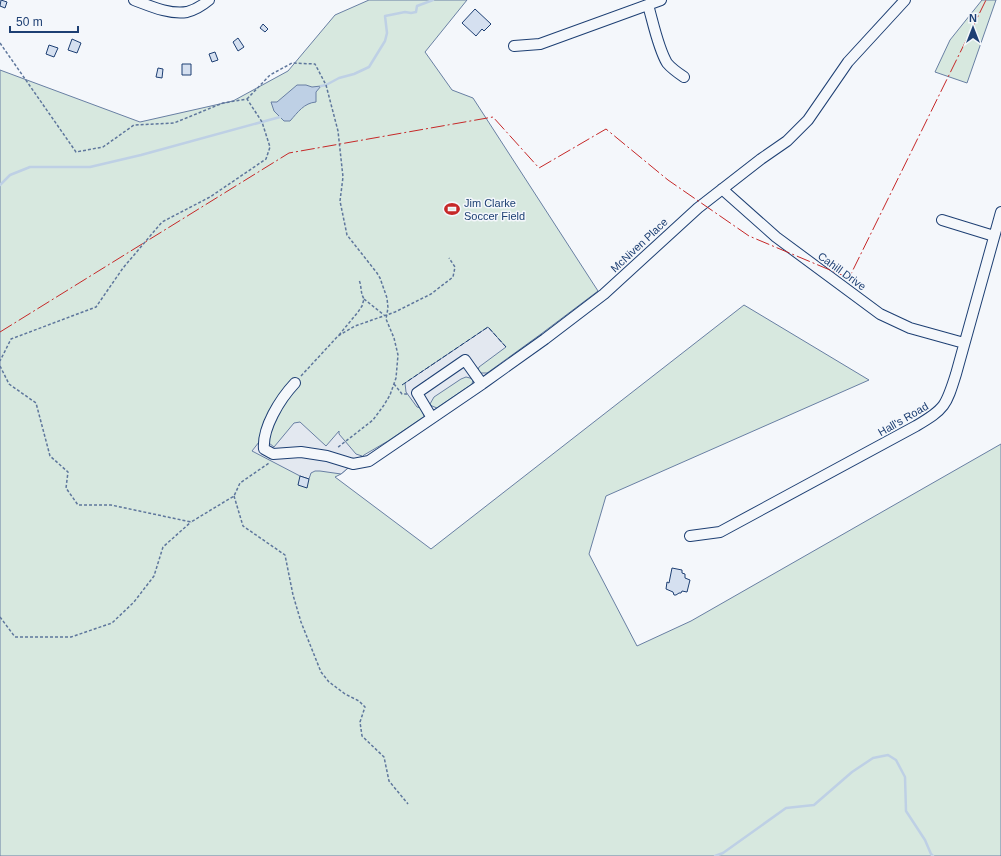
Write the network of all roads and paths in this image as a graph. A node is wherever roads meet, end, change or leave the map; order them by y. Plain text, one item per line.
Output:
1 (134, 0) edge
2 (210, 0) edge
3 (662, 0) edge
4 (905, 0) edge
5 (648, 5) junction
6 (0, 43) edge
7 (514, 46) dead end
8 (684, 77) dead end
9 (247, 100) junction
10 (722, 189) junction
11 (1001, 212) edge
12 (942, 220) dead end
13 (994, 236) junction
14 (449, 258) dead end
15 (359, 280) dead end
16 (364, 299) junction
17 (387, 314) junction
18 (384, 315) junction
19 (338, 336) junction
20 (964, 343) junction
21 (0, 361) edge
22 (0, 366) edge
23 (295, 384) joint
24 (394, 384) junction
25 (482, 384) junction
26 (417, 393) junction
27 (432, 418) junction
28 (328, 456) junction
29 (271, 462) dead end
30 (234, 496) junction
31 (191, 522) junction
32 (690, 536) dead end
33 (0, 617) edge
34 (408, 804) dead end

1 - 2 street
3 - 5 street
4 - 10 street, McNiven Place
5 - 7 street
5 - 8 street
6 - 9 path
9 - 17 path
9 - 21 path
10 - 20 street, Cahill Drive
10 - 25 street, McNiven Place
11 - 13 street, Hall's Road
12 - 13 street
13 - 20 street, Hall's Road
14 - 17 path
15 - 16 path
16 - 18 path
16 - 19 path
17 - 18 path
17 - 24 path
18 - 19 path
19 - 23 path
20 - 32 street, Hall's Road
22 - 31 path
23 - 28 street
24 - 26 path
24 - 28 path
25 - 26 street
25 - 27 street, McNiven Place
26 - 27 street
27 - 28 street, McNiven Place
29 - 30 path
30 - 31 path
30 - 34 path
31 - 33 path

